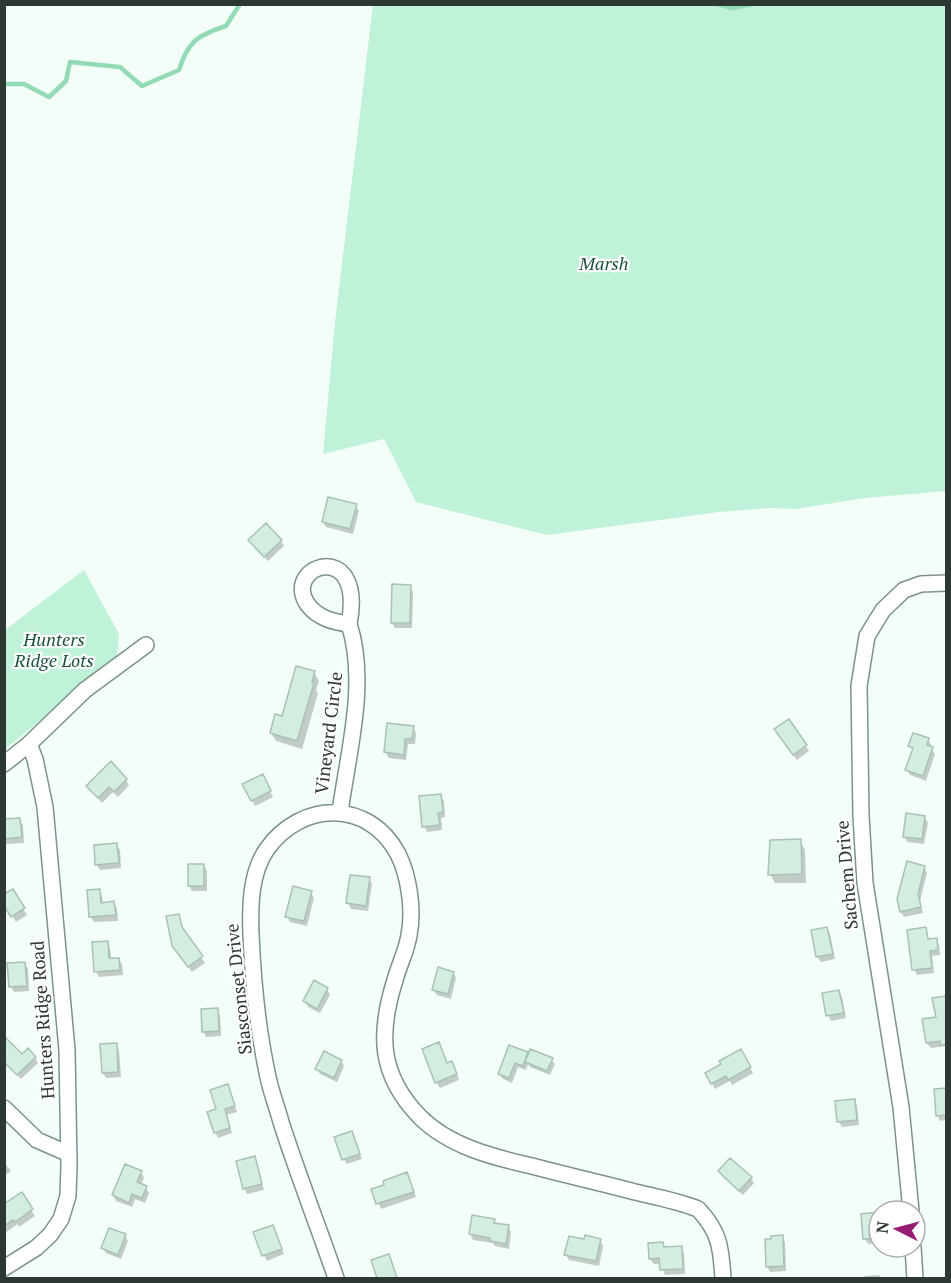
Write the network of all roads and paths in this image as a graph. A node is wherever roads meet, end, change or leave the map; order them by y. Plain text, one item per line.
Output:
1 (946, 583) edge
2 (349, 624) dead end
3 (146, 645) dead end
4 (28, 744) junction
5 (4, 764) edge
6 (340, 812) junction
7 (4, 1108) edge
8 (69, 1154) junction
9 (910, 1199) edge
10 (914, 1259) edge
11 (4, 1268) edge
12 (336, 1278) edge
13 (723, 1278) edge
14 (915, 1278) edge

1 - 9 street, Sachem Drive
2 - 6 street, Vineyard Circle
3 - 4 street
4 - 5 street
4 - 8 street, Hunters Ridge Road
6 - 12 street, Siasconset Drive
6 - 13 street, Siasconset Drive
7 - 8 street
8 - 11 street, Hunters Ridge Road
10 - 14 street

